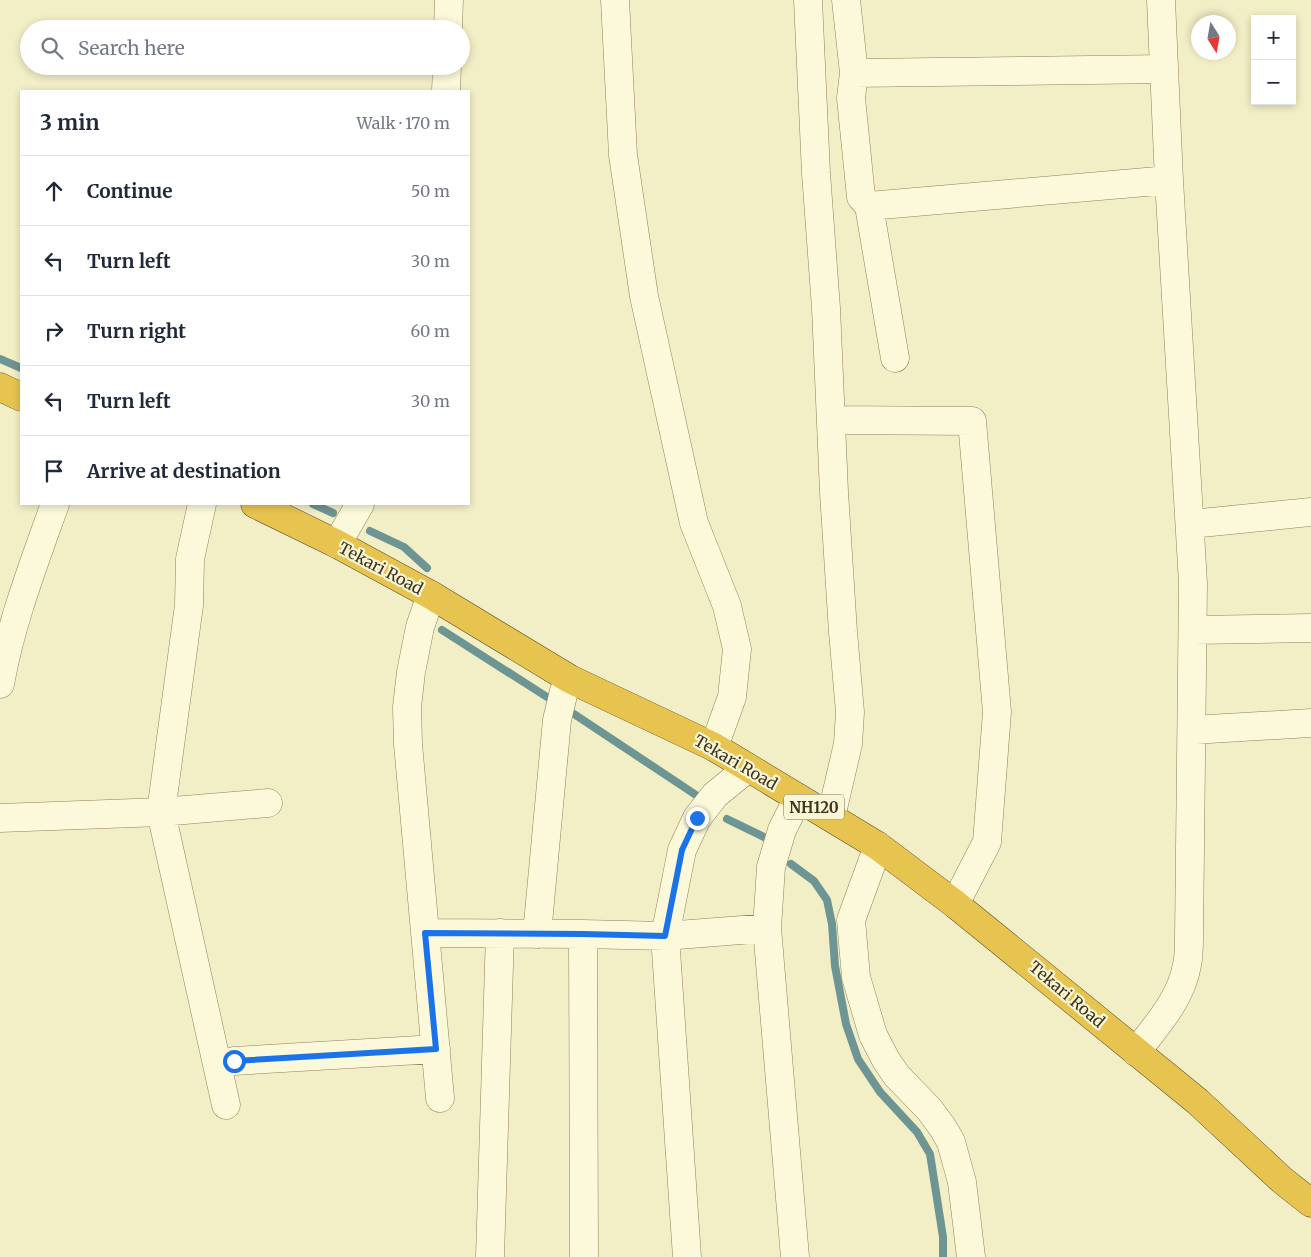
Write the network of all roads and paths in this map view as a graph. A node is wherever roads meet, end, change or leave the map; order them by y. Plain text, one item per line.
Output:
1 (449, 0) edge
2 (615, 0) edge
3 (808, 0) edge
4 (846, 0) edge
5 (1161, 0) edge
6 (448, 20) edge
7 (1164, 69) junction
8 (854, 72) junction
9 (447, 75) edge
10 (446, 90) edge
11 (1169, 180) junction
12 (869, 206) junction
13 (895, 358) dead end
14 (0, 387) edge
15 (20, 397) edge
16 (831, 420) junction
17 (55, 505) edge
18 (202, 505) edge
19 (257, 505) edge
20 (359, 505) edge
21 (1311, 512) edge
22 (1190, 524) junction
23 (337, 544) junction
24 (431, 595) junction
25 (1311, 628) edge
26 (1193, 630) junction
27 (570, 679) junction
28 (0, 684) edge
29 (1311, 723) edge
30 (1192, 730) junction
31 (714, 747) junction
32 (748, 768) junction
33 (798, 798) junction
34 (268, 803) dead end
35 (161, 812) junction
36 (831, 817) junction
37 (0, 818) edge
38 (878, 846) junction
39 (955, 904) junction
40 (768, 928) junction
41 (425, 933) junction
42 (500, 933) junction
43 (537, 934) junction
44 (583, 934) junction
45 (665, 936) junction
46 (436, 1049) junction
47 (1136, 1052) junction
48 (234, 1061) dead end
49 (440, 1098) dead end
50 (226, 1105) dead end
51 (1311, 1203) edge
52 (490, 1257) edge
53 (584, 1257) edge
54 (687, 1257) edge
55 (795, 1257) edge
56 (971, 1257) edge

1 - 6 street
2 - 31 street
3 - 16 street
4 - 8 street
5 - 7 street
7 - 8 street
7 - 11 street
8 - 12 street
9 - 10 street
11 - 12 street
11 - 22 street
12 - 13 street
14 - 15 highway
16 - 36 street
16 - 39 street
17 - 28 street
18 - 35 street
19 - 23 highway, Tekari Road / NH120
20 - 23 street
21 - 22 street
22 - 26 street
23 - 24 highway, Tekari Road / NH120
24 - 27 highway, Tekari Road / NH120
24 - 41 street
25 - 26 street
26 - 30 street
27 - 31 highway, Tekari Road / NH120
27 - 43 street
29 - 30 street
30 - 47 street
31 - 32 highway, Tekari Road / NH120
32 - 33 highway, Tekari Road / NH120
32 - 45 street
33 - 36 highway, Tekari Road / NH120
33 - 40 street
34 - 35 street
35 - 37 street
35 - 50 street
36 - 38 highway, Tekari Road / NH120
38 - 39 highway, Tekari Road / NH120
38 - 56 street
39 - 47 highway, Tekari Road / NH120
40 - 45 street
40 - 55 street
41 - 42 street
41 - 46 street
42 - 43 street
42 - 52 street
43 - 44 street
44 - 45 street
44 - 53 street
45 - 54 street
46 - 48 street
46 - 49 street
47 - 51 highway, Tekari Road / NH120

